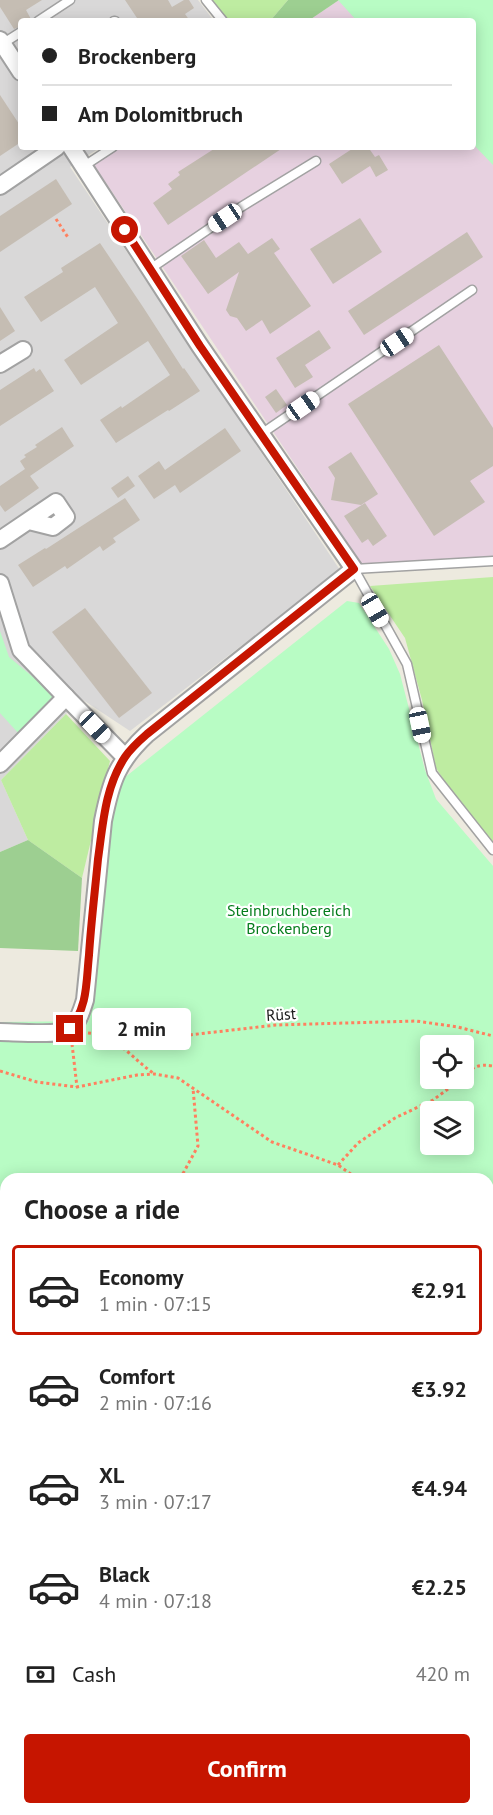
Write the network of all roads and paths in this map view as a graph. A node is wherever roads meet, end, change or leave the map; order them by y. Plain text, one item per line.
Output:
1 (70, 0) edge
2 (206, 0) edge
3 (43, 18) edge
4 (221, 18) edge
5 (18, 34) edge
6 (1, 42) edge
7 (18, 68) edge
8 (53, 150) edge
9 (73, 150) edge
10 (108, 150) edge
11 (316, 161) dead end
12 (84, 166) junction
13 (0, 186) edge
14 (56, 219) dead end
15 (69, 239) dead end
16 (150, 269) junction
17 (472, 290) dead end
18 (23, 350) dead end
19 (0, 364) edge
20 (261, 434) junction
21 (29, 521) dead end
22 (0, 540) edge
23 (493, 561) edge
24 (354, 569) junction
25 (0, 583) edge
26 (66, 697) junction
27 (125, 757) junction
28 (0, 764) edge
29 (493, 850) edge
30 (70, 1029) junction
31 (0, 1032) edge
32 (120, 1036) junction
33 (493, 1036) edge
34 (493, 1066) edge
35 (474, 1067) edge
36 (0, 1071) edge
37 (154, 1074) junction
38 (77, 1087) junction
39 (193, 1088) junction
40 (449, 1089) edge
41 (338, 1165) junction
42 (183, 1173) edge
43 (349, 1173) edge

1 - 3 lane
2 - 4 lane
5 - 6 lane
6 - 7 street
8 - 13 street
9 - 12 street
10 - 12 lane
11 - 16 lane
12 - 16 street
14 - 15 path
16 - 20 street
17 - 20 lane
18 - 19 street
20 - 24 street
21 - 22 street
23 - 24 lane
24 - 27 street
24 - 29 lane
25 - 26 street
26 - 27 street
26 - 28 street
27 - 30 street
30 - 31 street
30 - 32 path, Rüst
30 - 38 path
32 - 33 path, Rüst
32 - 37 path
34 - 35 path
36 - 38 path
37 - 38 path
37 - 39 path
39 - 41 path
39 - 42 path
40 - 41 path
41 - 43 path

